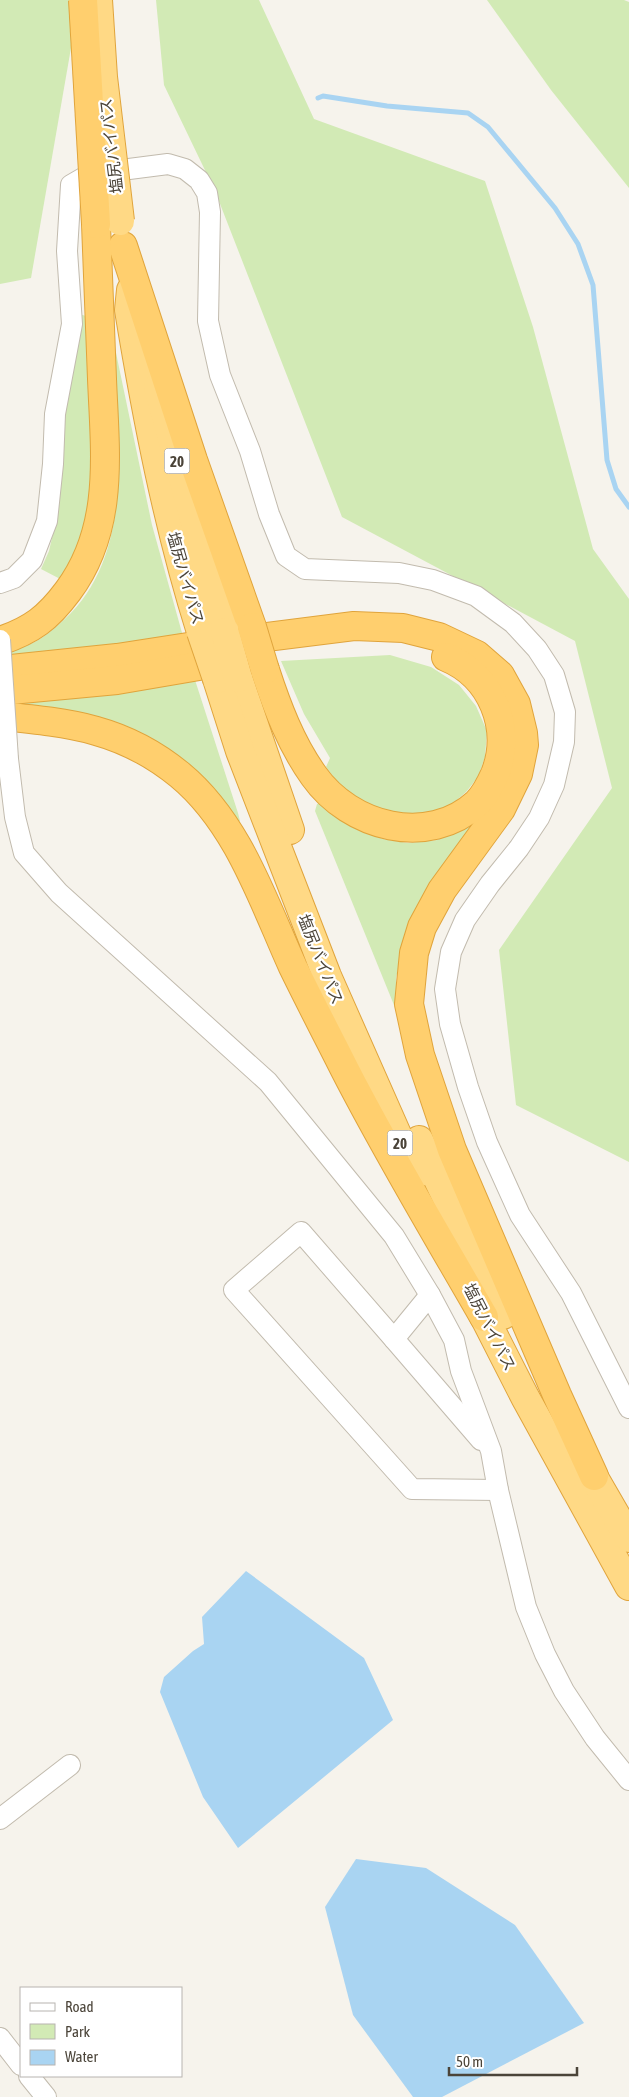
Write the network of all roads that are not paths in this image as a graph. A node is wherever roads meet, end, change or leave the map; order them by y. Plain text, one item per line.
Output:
1 (83, 0) edge
2 (98, 0) edge
3 (113, 230) junction
4 (0, 583) edge
5 (0, 641) edge
6 (0, 670) edge
7 (228, 678) junction
8 (0, 691) edge
9 (0, 716) edge
10 (5, 763) edge
11 (430, 1295) junction
12 (484, 1317) junction
13 (394, 1339) junction
14 (629, 1408) edge
15 (490, 1451) junction
16 (594, 1476) junction
17 (498, 1490) junction
18 (629, 1538) edge
19 (629, 1586) edge
20 (70, 1764) dead end
21 (627, 1773) edge
22 (0, 1819) edge
23 (0, 2038) edge
24 (20, 2065) edge
25 (30, 2077) edge
26 (46, 2097) edge

1 - 3 highway, bridge
2 - 3 highway, 塩尻バイパス / 20, bridge
3 - 5 highway
3 - 7 highway, 塩尻バイパス / 20, bridge
3 - 8 highway, bridge
4 - 14 street
5 - 10 street, bridge
6 - 16 highway
7 - 12 highway, 塩尻バイパス / 20
7 - 16 highway, 塩尻バイパス / 20
9 - 12 highway
10 - 11 street
11 - 13 street
11 - 15 street
12 - 19 highway, 塩尻バイパス / 20
13 - 15 street
13 - 17 street
15 - 17 street
16 - 18 highway, 塩尻バイパス / 20
17 - 21 street
20 - 22 street
23 - 24 street
25 - 26 street

